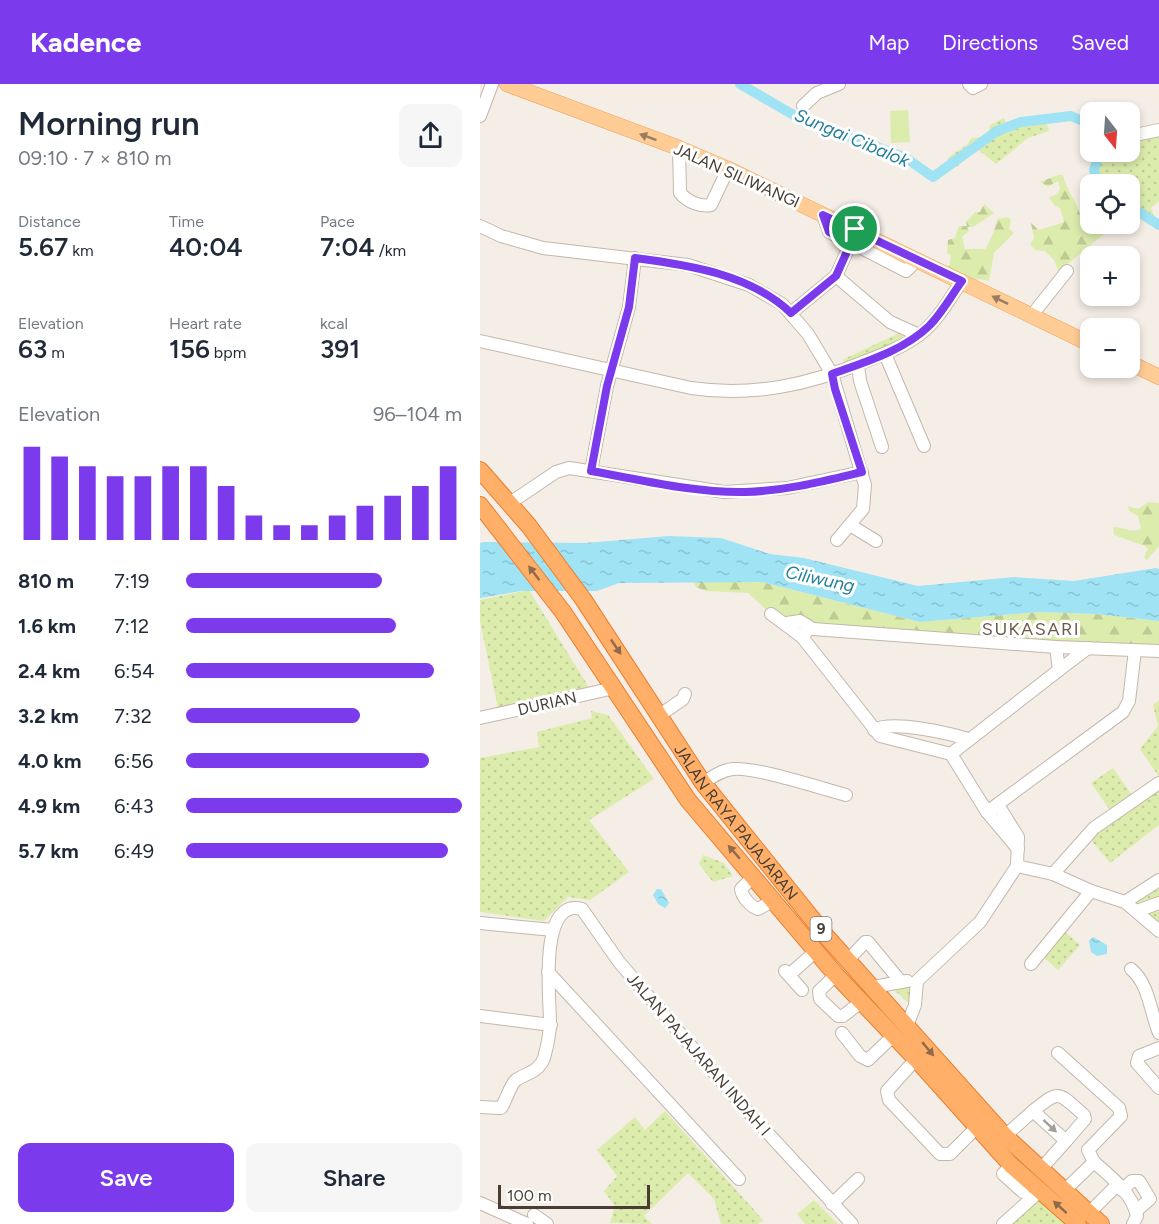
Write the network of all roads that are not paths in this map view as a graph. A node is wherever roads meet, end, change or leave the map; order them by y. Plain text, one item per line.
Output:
1 (492, 84) edge
2 (507, 84) edge
3 (839, 84) edge
4 (969, 84) edge
5 (981, 84) edge
6 (803, 106) dead end
7 (480, 116) edge
8 (1159, 130) edge
9 (1140, 134) edge
10 (680, 148) junction
11 (728, 169) junction
12 (823, 215) junction
13 (480, 226) edge
14 (850, 242) junction
15 (635, 258) junction
16 (917, 260) junction
17 (1067, 271) dead end
18 (836, 276) junction
19 (962, 281) junction
20 (791, 313) junction
21 (1032, 315) junction
22 (919, 335) junction
23 (1080, 339) edge
24 (480, 340) edge
25 (885, 354) junction
26 (858, 365) junction
27 (1140, 368) edge
28 (610, 372) junction
29 (832, 374) junction
30 (1159, 377) edge
31 (924, 446) dead end
32 (882, 447) dead end
33 (480, 470) edge
34 (591, 471) junction
35 (862, 472) junction
36 (510, 503) junction
37 (480, 505) edge
38 (850, 525) junction
39 (837, 540) dead end
40 (876, 541) dead end
41 (771, 614) dead end
42 (787, 623) junction
43 (813, 629) junction
44 (802, 637) junction
45 (1056, 647) junction
46 (1088, 648) junction
47 (1135, 650) junction
48 (1159, 651) edge
49 (1059, 670) junction
50 (614, 688) junction
51 (686, 694) dead end
52 (660, 715) junction
53 (480, 718) edge
54 (874, 730) junction
55 (968, 739) junction
56 (951, 754) junction
57 (690, 762) junction
58 (671, 777) junction
59 (703, 783) junction
60 (1159, 783) edge
61 (846, 795) dead end
62 (992, 808) junction
63 (1017, 866) junction
64 (1053, 874) junction
65 (1159, 880) edge
66 (1091, 891) junction
67 (1125, 902) junction
68 (1159, 903) edge
69 (1137, 911) junction
70 (480, 923) edge
71 (553, 930) junction
72 (1159, 931) edge
73 (816, 951) junction
74 (849, 959) junction
75 (1031, 964) dead end
76 (1131, 969) dead end
77 (548, 972) junction
78 (836, 975) junction
79 (917, 981) junction
80 (901, 982) junction
81 (873, 987) junction
82 (802, 990) dead end
83 (861, 1002) junction
84 (480, 1016) edge
85 (550, 1024) junction
86 (901, 1031) junction
87 (1159, 1033) edge
88 (842, 1034) dead end
89 (1159, 1048) edge
90 (1059, 1053) dead end
91 (916, 1059) junction
92 (1159, 1088) edge
93 (480, 1107) edge
94 (1033, 1111) junction
95 (977, 1127) junction
96 (1005, 1136) junction
97 (1066, 1142) junction
98 (1094, 1162) junction
99 (1004, 1169) junction
100 (1040, 1170) junction
101 (739, 1179) dead end
102 (858, 1179) dead end
103 (1120, 1187) junction
104 (1041, 1190) junction
105 (1064, 1191) junction
106 (1023, 1192) dead end
107 (480, 1203) edge
108 (832, 1204) junction
109 (1136, 1211) junction
110 (531, 1220) edge
111 (1090, 1220) edge
112 (547, 1224) edge
113 (852, 1224) edge
114 (1003, 1224) edge
115 (1133, 1224) edge

1 - 7 street
10 -> 2 main road, JALAN SILIWANGI
3 - 6 street
4 - 5 street
8 - 9 street
10 - 11 main road, JALAN SILIWANGI
10 - 11 street
11 - 12 main road, JALAN SILIWANGI
12 - 14 street
12 - 16 main road, JALAN SILIWANGI
13 - 15 street
14 - 16 street
14 - 18 street
15 - 20 street
15 - 28 street
16 - 19 main road, JALAN SILIWANGI
17 - 21 street
18 - 20 street
18 - 22 street
21 -> 19 main road, JALAN SILIWANGI
19 - 22 street
20 - 29 street
21 - 23 main road, JALAN SILIWANGI
22 - 25 street
24 - 28 street
25 - 26 street
25 - 31 street
26 - 29 street
26 - 32 street
27 - 30 main road
28 - 29 street
28 - 34 street
29 - 35 street
33 - 36 highway, JALAN RAYA PAJAJARAN / 9
34 - 35 street
34 - 36 street
35 - 38 street
36 -> 52 highway, JALAN RAYA PAJAJARAN / 9
50 -> 37 highway, JALAN RAYA PAJAJARAN / 9
38 - 39 street
38 - 40 street
41 - 42 street
42 - 43 street
42 - 44 street
43 - 44 street
43 - 45 street
44 - 54 street
45 - 46 street
45 - 49 street
46 - 47 street
46 - 49 street
47 - 48 street
47 - 62 street
49 - 55 street
50 - 53 street, DURIAN
50 - 58 highway, JALAN RAYA PAJAJARAN / 9
51 - 52 street
52 - 57 highway, JALAN RAYA PAJAJARAN / 9
54 - 55 street
54 - 56 street
55 - 56 street
56 - 62 street
57 - 58 highway
57 - 59 highway, JALAN RAYA PAJAJARAN / 9
73 -> 58 highway, JALAN RAYA PAJAJARAN / 9
59 - 61 street
59 - 74 highway, JALAN RAYA PAJAJARAN / 9
60 - 64 street
62 - 63 street
63 - 64 street
63 - 79 street
64 - 66 street
65 - 67 street
66 - 67 street
66 - 75 street
67 - 69 street
68 - 69 street
69 - 72 street
70 - 71 street
71 - 77 street
71 - 108 street, JALAN PAJAJARAN INDAH I
73 - 78 highway, JALAN RAYA PAJAJARAN / 9
73 - 82 street
74 - 80 street
74 - 81 highway, JALAN RAYA PAJAJARAN / 9
76 - 87 street
77 - 85 street
77 - 101 street
78 - 83 highway, JALAN RAYA PAJAJARAN / 9
78 - 83 street
79 - 80 street
79 - 86 street
80 - 81 street
81 - 86 highway, JALAN RAYA PAJAJARAN / 9
83 - 86 highway, JALAN RAYA PAJAJARAN / 9
84 - 85 street
85 - 93 street
86 - 88 street
86 - 91 highway, JALAN RAYA PAJAJARAN / 9
86 -> 96 highway, JALAN RAYA PAJAJARAN / 9
89 - 92 street
90 - 98 street
91 - 95 highway, JALAN RAYA PAJAJARAN / 9
91 - 95 street
94 - 96 street
94 -> 97 street
94 - 97 street
95 - 99 highway, JALAN RAYA PAJAJARAN / 9
96 - 100 highway, JALAN RAYA PAJAJARAN / 9
97 - 100 street
98 - 103 street
98 - 105 street
99 - 104 highway, JALAN RAYA PAJAJARAN / 9
99 - 106 street
100 - 105 highway, JALAN RAYA PAJAJARAN / 9
102 - 108 street
103 - 109 street
103 - 109 street
103 - 111 street
111 -> 104 highway, JALAN RAYA PAJAJARAN / 9
104 - 114 street
105 - 111 highway, JALAN RAYA PAJAJARAN / 9
107 - 110 street
108 - 113 street, JALAN PAJAJARAN INDAH I
109 - 115 street
110 - 112 street

